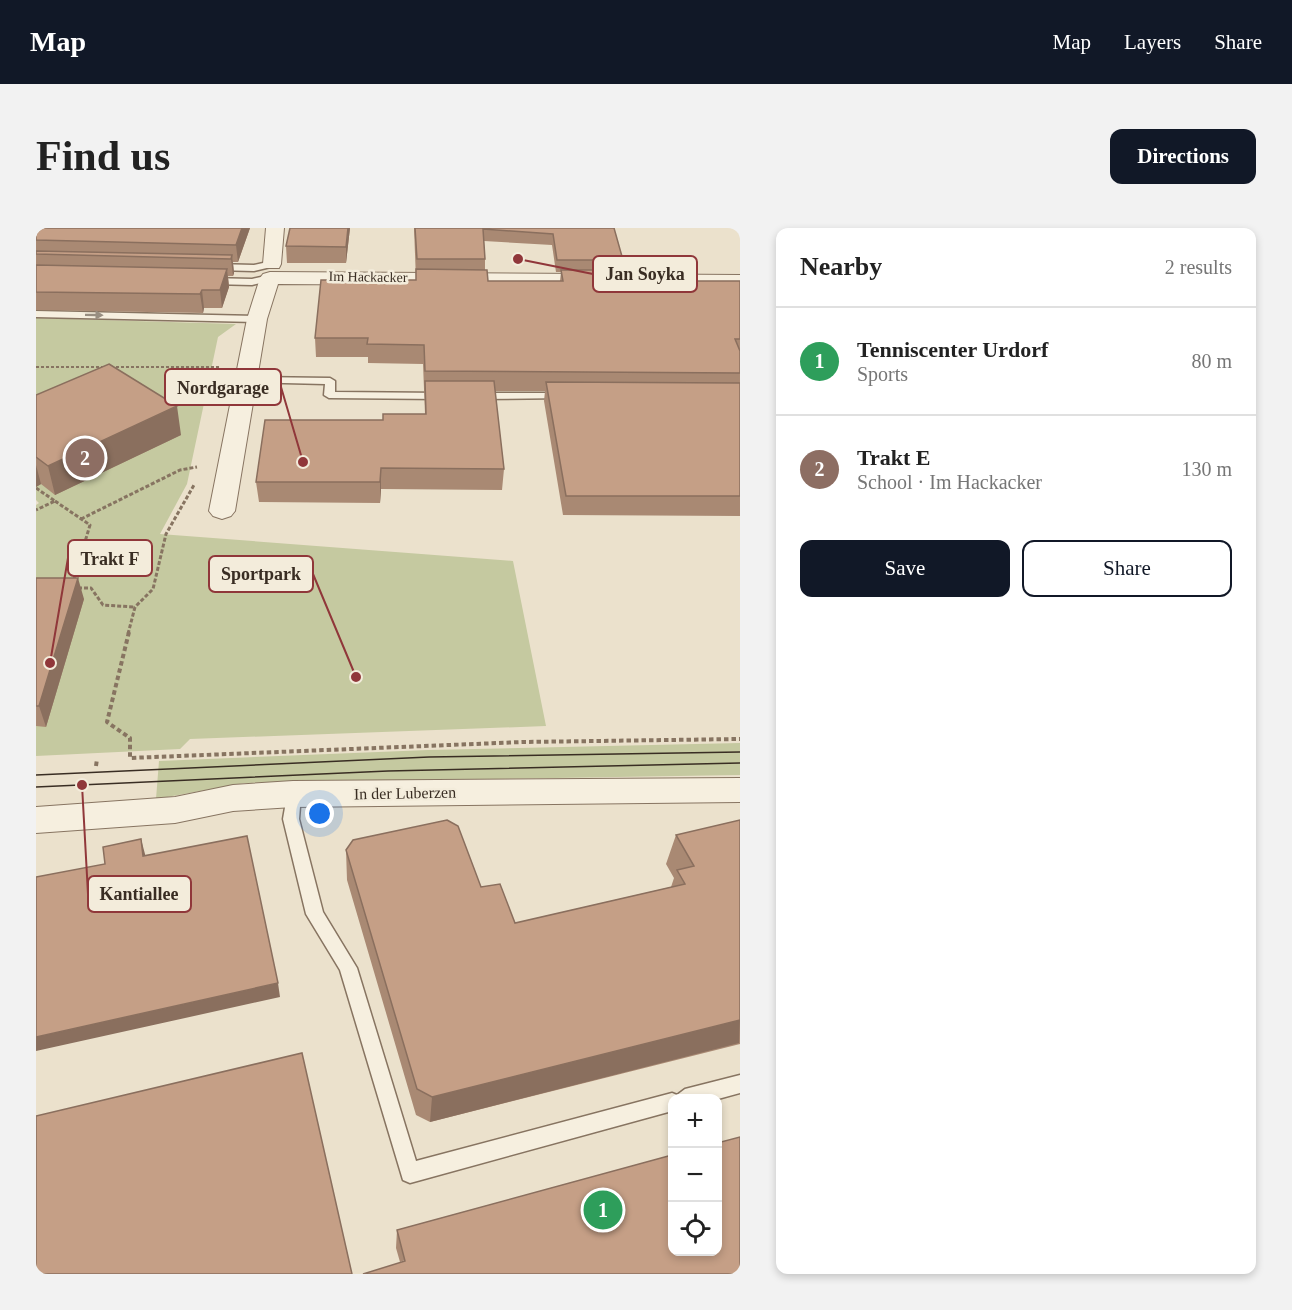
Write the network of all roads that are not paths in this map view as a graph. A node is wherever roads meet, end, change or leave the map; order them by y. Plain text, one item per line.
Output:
1 (275, 228) edge
2 (208, 267) edge
3 (271, 271) junction
4 (204, 280) edge
5 (740, 281) edge
6 (36, 314) edge
7 (250, 319) junction
8 (246, 380) junction
9 (458, 396) edge
10 (470, 396) edge
11 (575, 396) edge
12 (222, 511) dead end
13 (740, 790) edge
14 (293, 794) junction
15 (36, 820) edge
16 (740, 1084) edge
17 (701, 1094) edge
18 (668, 1103) edge

1 - 3 street
2 - 3 lane
3 - 4 lane
3 - 5 street, Im Hackacker
3 - 7 street
6 -> 7 lane
7 - 8 street
8 - 9 lane
8 - 12 street
10 - 11 lane
13 - 14 street, In der Luberzen
14 - 15 street, In der Luberzen
14 - 18 lane
16 - 17 lane

